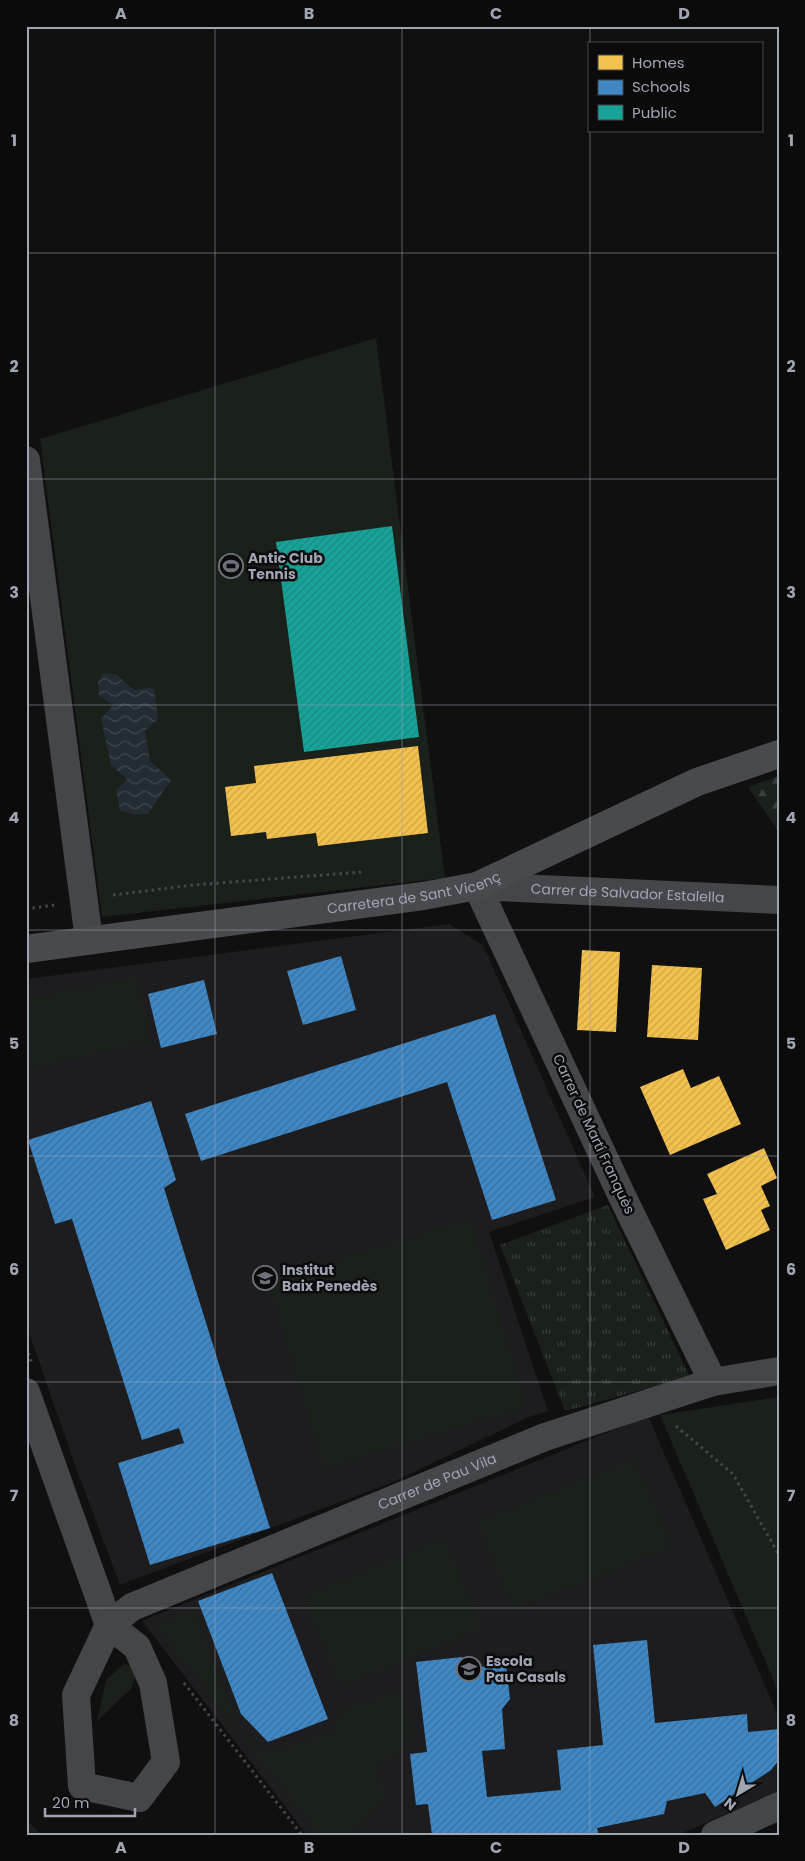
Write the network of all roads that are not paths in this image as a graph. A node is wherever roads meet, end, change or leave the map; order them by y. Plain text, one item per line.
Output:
1 (26, 460) edge
2 (779, 754) edge
3 (477, 886) junction
4 (779, 900) edge
5 (89, 940) junction
6 (26, 949) edge
7 (779, 1371) edge
8 (712, 1382) junction
9 (26, 1392) edge
10 (109, 1626) junction
11 (779, 1806) edge
12 (715, 1835) edge

1 - 5 street
2 - 3 street, Carretera de Sant Vicenç
3 - 4 street, Carrer de Salvador Estalella
3 - 5 street, Carretera de Sant Vicenç
3 - 8 street, Carrer de Martí Franquès
5 - 6 street, Carretera de Sant Vicenç
7 - 8 street, Carrer de Pau Vila
8 - 10 street, Carrer de Pau Vila
9 - 10 street
10 - 10 street
11 - 12 street

